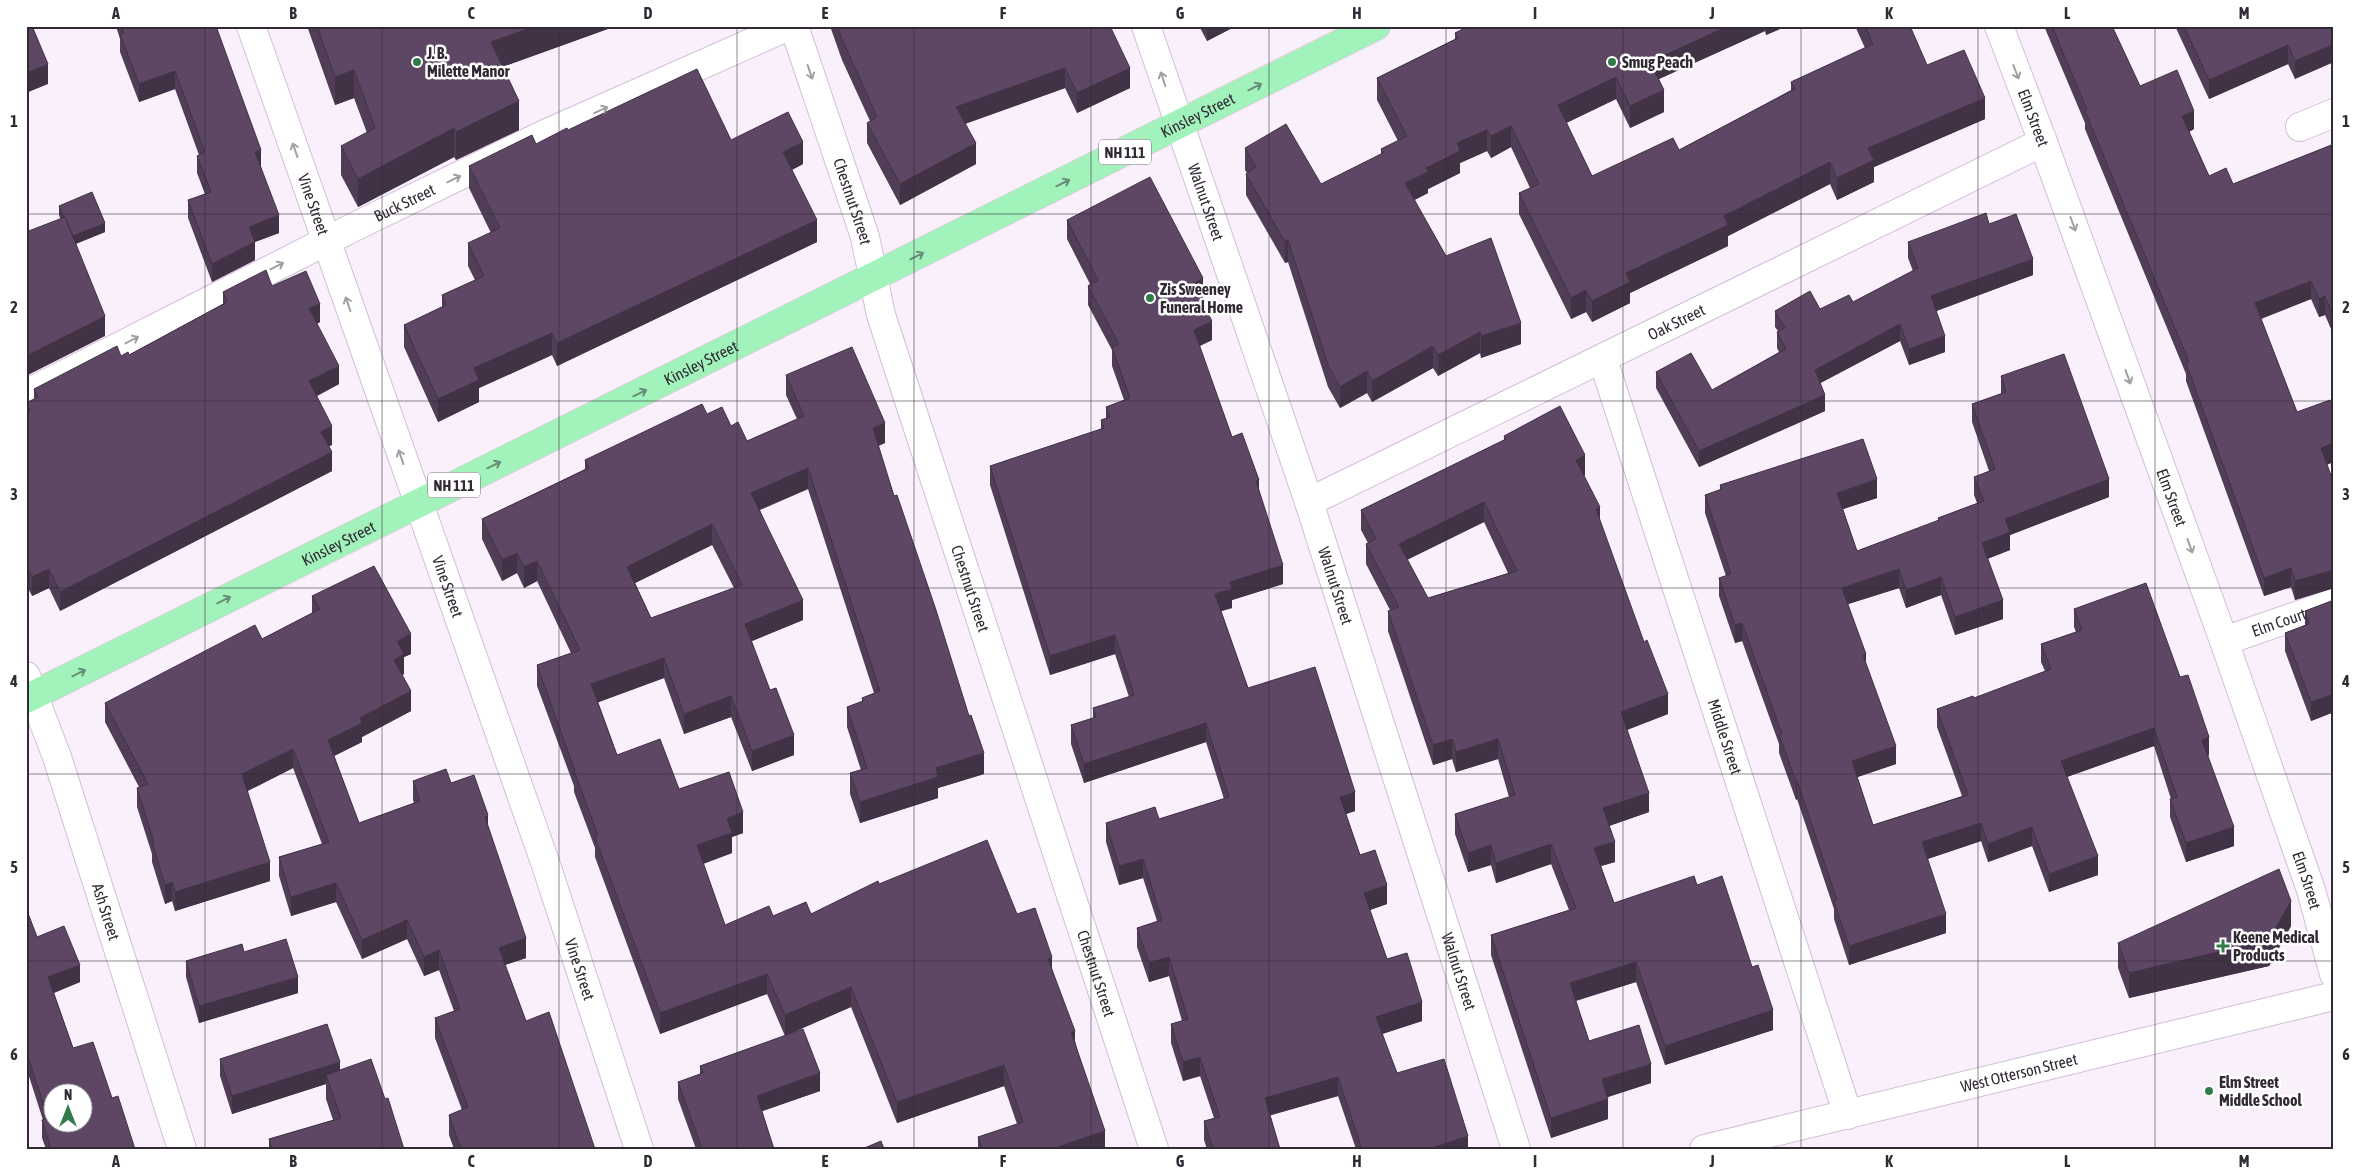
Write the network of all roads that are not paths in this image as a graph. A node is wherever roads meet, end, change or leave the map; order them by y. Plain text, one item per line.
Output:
1 (251, 26) edge
2 (790, 26) edge
3 (794, 26) edge
4 (1146, 26) edge
5 (1376, 26) edge
6 (1999, 26) edge
7 (2334, 113) edge
8 (1179, 126) junction
9 (2300, 127) dead end
10 (2043, 142) junction
11 (327, 241) junction
12 (874, 278) junction
13 (1603, 360) junction
14 (26, 394) edge
15 (1309, 502) junction
16 (417, 503) junction
17 (2334, 604) edge
18 (2224, 641) junction
19 (29, 690) edge
20 (2334, 974) edge
21 (2334, 996) edge
22 (1848, 1116) junction
23 (182, 1149) edge
24 (639, 1149) edge
25 (1154, 1149) edge
26 (1516, 1149) edge
27 (1704, 1149) edge

11 -> 1 street, Vine Street
11 -> 2 street, Buck Street
3 -> 12 street, Chestnut Street
8 -> 4 street, Walnut Street
8 -> 5 main road, Kinsley Street / NH 111
6 -> 10 street, Elm Street
7 - 9 street
12 -> 8 main road, Kinsley Street / NH 111
8 - 15 street, Walnut Street
10 - 13 street, Oak Street
10 -> 18 street, Elm Street
14 -> 11 street, Buck Street
16 -> 11 street, Vine Street
16 -> 12 main road, Kinsley Street / NH 111
12 - 25 street, Chestnut Street
13 - 15 street, Oak Street
13 - 22 street, Middle Street
15 - 26 street, Walnut Street
19 -> 16 main road, Kinsley Street / NH 111
16 - 24 street, Vine Street
17 - 18 street, Elm Court
18 - 20 street, Elm Street
19 - 23 street, Ash Street
21 - 22 street, West Otterson Street
22 - 27 street, West Otterson Street

